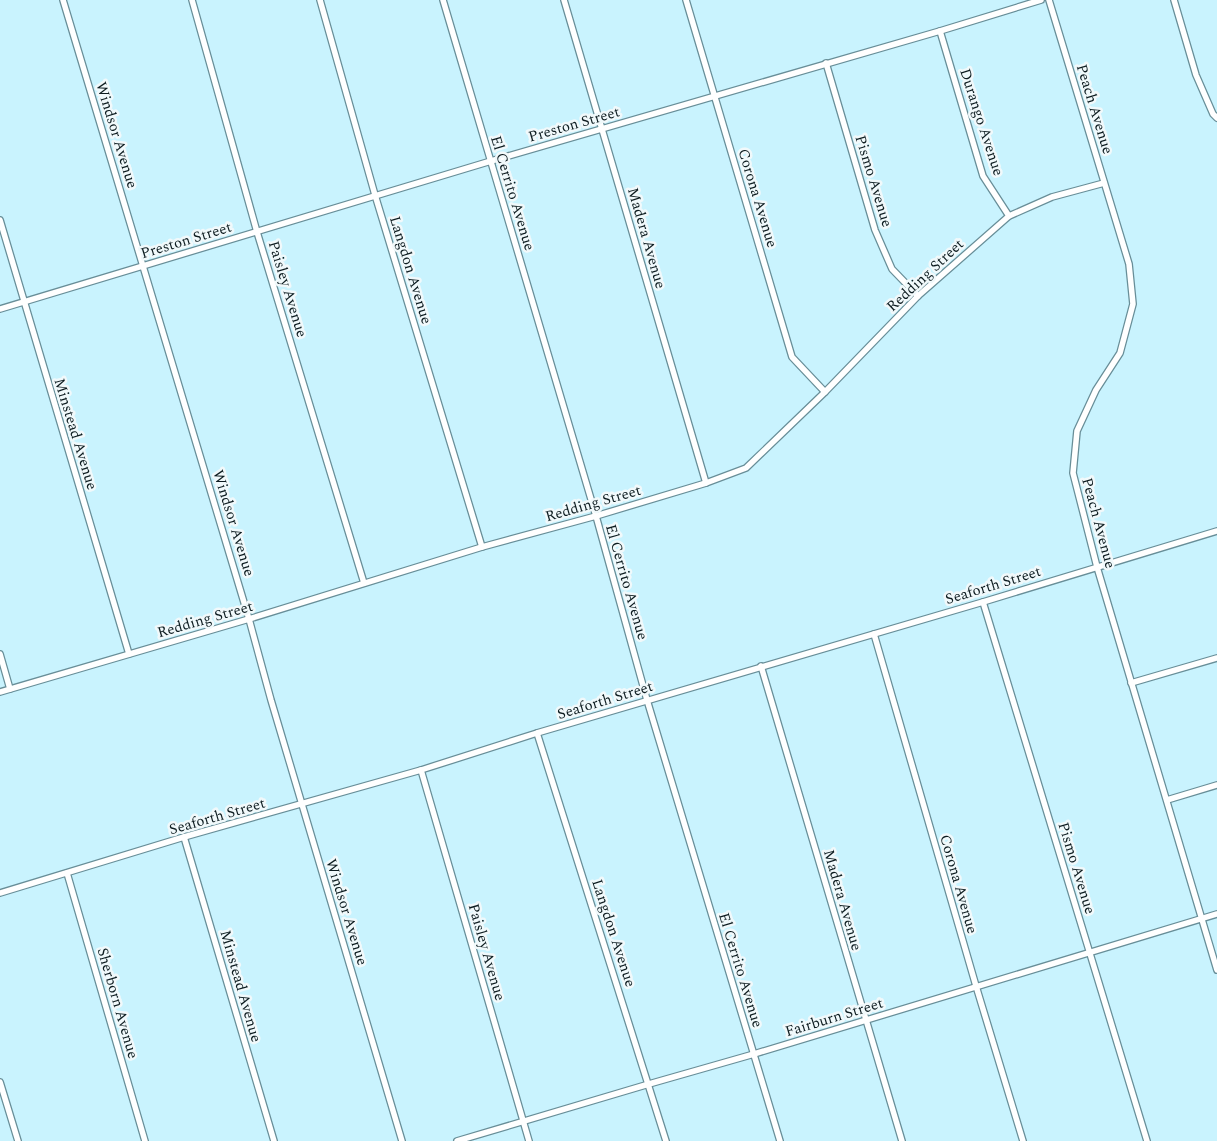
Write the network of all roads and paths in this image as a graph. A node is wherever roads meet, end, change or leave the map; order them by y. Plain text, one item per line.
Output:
1 (63, 0) edge
2 (192, 0) edge
3 (320, 0) edge
4 (443, 0) edge
5 (564, 0) edge
6 (686, 0) edge
7 (1041, 0) edge
8 (1049, 0) edge
9 (1174, 0) edge
10 (940, 31) junction
11 (826, 63) junction
12 (714, 95) junction
13 (1217, 118) edge
14 (602, 130) junction
15 (491, 161) junction
16 (1104, 183) junction
17 (375, 196) junction
18 (1009, 216) junction
19 (0, 220) edge
20 (257, 232) junction
21 (143, 266) junction
22 (918, 296) junction
23 (24, 302) junction
24 (0, 309) edge
25 (825, 392) junction
26 (706, 483) junction
27 (596, 516) junction
28 (1217, 531) edge
29 (482, 546) junction
30 (1097, 567) junction
31 (364, 583) junction
32 (984, 602) junction
33 (249, 619) junction
34 (874, 634) junction
35 (0, 654) edge
36 (129, 654) junction
37 (1217, 658) edge
38 (761, 666) junction
39 (1131, 683) junction
40 (10, 689) junction
41 (0, 692) edge
42 (647, 700) junction
43 (537, 733) junction
44 (421, 770) junction
45 (1217, 785) edge
46 (1167, 800) junction
47 (302, 805) junction
48 (184, 837) junction
49 (67, 873) junction
50 (0, 893) edge
51 (1217, 914) edge
52 (1201, 918) junction
53 (1090, 952) junction
54 (1217, 970) edge
55 (976, 986) junction
56 (866, 1020) junction
57 (754, 1054) junction
58 (0, 1082) edge
59 (649, 1084) junction
60 (523, 1122) junction
61 (18, 1141) edge
62 (145, 1141) edge
63 (274, 1141) edge
64 (402, 1141) edge
65 (458, 1141) edge
66 (529, 1141) edge
67 (666, 1141) edge
68 (780, 1141) edge
69 (902, 1141) edge
70 (1023, 1141) edge
71 (1147, 1141) edge

1 - 21 street, Windsor Avenue
2 - 20 street, Paisley Avenue
3 - 17 street, Langdon Avenue
4 - 15 street, El Cerrito Avenue
5 - 14 street, Madera Avenue
6 - 12 street, Corona Avenue
7 - 10 street, Preston Street
8 - 16 street, Peach Avenue
9 - 13 street
10 - 11 street, Preston Street
10 - 18 street, Durango Avenue
11 - 12 street, Preston Street
11 - 22 street, Pismo Avenue
12 - 14 street, Preston Street
12 - 25 street, Corona Avenue
14 - 15 street, Preston Street
14 - 26 street, Madera Avenue
15 - 17 street, Preston Street
15 - 27 street, El Cerrito Avenue
16 - 18 street, Redding Street
16 - 30 street, Peach Avenue
17 - 20 street, Preston Street
17 - 29 street, Langdon Avenue
18 - 22 street, Redding Street
19 - 23 street, Minstead Avenue
20 - 21 street, Preston Street
20 - 31 street, Paisley Avenue
21 - 23 street, Preston Street
21 - 33 street, Windsor Avenue
22 - 25 street, Redding Street
23 - 24 street, Preston Street
23 - 36 street, Minstead Avenue
25 - 26 street, Redding Street
26 - 27 street, Redding Street
27 - 29 street, Redding Street
27 - 42 street, El Cerrito Avenue
28 - 30 street, Seaforth Street
29 - 31 street, Redding Street
30 - 32 street, Seaforth Street
30 - 39 street, Peach Avenue
31 - 33 street, Redding Street
32 - 34 street, Seaforth Street
32 - 53 street, Pismo Avenue
33 - 36 street, Redding Street
33 - 47 street, Windsor Avenue
34 - 38 street, Seaforth Street
34 - 55 street, Corona Avenue
35 - 40 street
36 - 40 street, Redding Street
37 - 39 street
38 - 42 street, Seaforth Street
38 - 56 street, Madera Avenue
39 - 46 street, Peach Avenue
40 - 41 street, Redding Street
42 - 43 street, Seaforth Street
42 - 57 street, El Cerrito Avenue
43 - 44 street, Seaforth Street
43 - 59 street, Langdon Avenue
44 - 47 street, Seaforth Street
44 - 60 street, Paisley Avenue
45 - 46 street
46 - 52 street, Peach Avenue
47 - 48 street, Seaforth Street
47 - 64 street, Windsor Avenue
48 - 49 street, Seaforth Street
48 - 63 street, Minstead Avenue
49 - 50 street, Seaforth Street
49 - 62 street, Sherborn Avenue
51 - 52 street, Fairburn Street
52 - 53 street, Fairburn Street
52 - 54 street, Peach Avenue
53 - 55 street, Fairburn Street
53 - 71 street, Pismo Avenue
55 - 56 street, Fairburn Street
55 - 70 street, Corona Avenue
56 - 57 street, Fairburn Street
56 - 69 street, Madera Avenue
57 - 59 street, Fairburn Street
57 - 68 street, El Cerrito Avenue
58 - 61 street
59 - 60 street, Fairburn Street
59 - 67 street, Langdon Avenue
60 - 65 street, Fairburn Street
60 - 66 street, Paisley Avenue

